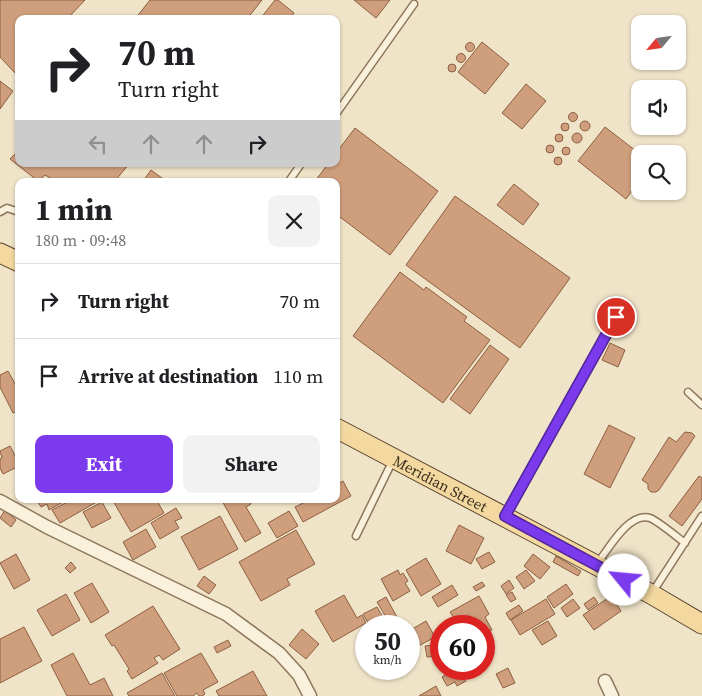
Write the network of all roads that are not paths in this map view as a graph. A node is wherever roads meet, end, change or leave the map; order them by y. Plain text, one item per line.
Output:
1 (414, 4) dead end
2 (340, 108) edge
3 (299, 167) edge
4 (291, 178) edge
5 (15, 211) edge
6 (0, 212) edge
7 (0, 253) edge
8 (15, 260) edge
9 (616, 317) dead end
10 (688, 392) dead end
11 (702, 405) edge
12 (340, 430) edge
13 (394, 459) junction
14 (0, 501) edge
15 (505, 516) junction
16 (702, 516) edge
17 (356, 536) dead end
18 (685, 543) junction
19 (596, 565) junction
20 (651, 594) junction
21 (702, 624) edge
22 (605, 681) dead end
23 (310, 696) edge
24 (612, 696) edge

1 - 2 lane
3 - 4 lane
5 - 6 lane
7 - 8 main road
9 - 15 lane
10 - 11 lane
12 - 13 main road, Meridian Street
13 - 15 main road, Meridian Street
13 - 17 lane
14 - 23 street
15 - 19 main road, Meridian Street
16 - 18 lane
18 - 19 lane
18 - 20 lane
19 - 20 main road, Meridian Street
20 - 21 main road, Meridian Street
22 - 24 street

